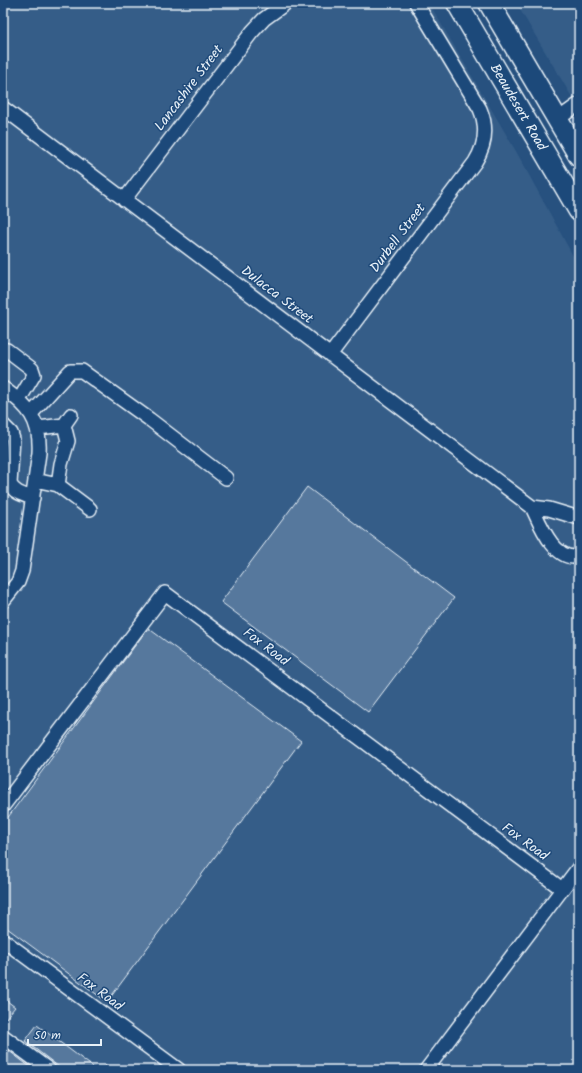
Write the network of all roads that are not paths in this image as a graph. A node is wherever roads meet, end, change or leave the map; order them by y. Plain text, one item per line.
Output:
1 (286, 3) edge
2 (416, 3) edge
3 (457, 3) edge
4 (489, 3) edge
5 (579, 104) edge
6 (3, 108) edge
7 (558, 119) junction
8 (579, 156) edge
9 (124, 200) junction
10 (579, 211) edge
11 (3, 349) edge
12 (330, 354) junction
13 (3, 388) edge
14 (19, 400) junction
15 (31, 414) junction
16 (3, 425) edge
17 (38, 428) junction
18 (226, 478) dead end
19 (35, 480) junction
20 (58, 485) junction
21 (33, 498) junction
22 (532, 507) junction
23 (90, 509) dead end
24 (579, 518) edge
25 (579, 556) edge
26 (3, 601) edge
27 (3, 806) edge
28 (579, 866) edge
29 (562, 889) junction
30 (3, 940) edge
31 (3, 1036) edge
32 (49, 1070) edge
33 (179, 1070) edge
34 (426, 1070) edge

1 - 9 street, Lancashire Street
2 - 12 street, Durbell Street
3 - 10 highway, Beaudesert Road
4 - 7 highway, Beaudesert Road
5 - 7 street
6 - 9 street, Dulacca Street
7 - 8 highway, Beaudesert Road
9 - 12 street, Dulacca Street
11 - 14 street
12 - 22 street, Dulacca Street
13 - 14 street
14 - 15 street
15 - 17 street
15 - 18 street
16 - 21 street
17 - 19 street
17 - 20 street
19 - 20 street
19 - 21 street
20 - 23 street
21 - 26 street
22 - 24 street, Dulacca Street
22 - 25 street, Dulacca Street
27 - 29 street, Fox Road
28 - 29 street
29 - 34 street
30 - 33 street, Fox Road
31 - 32 street

